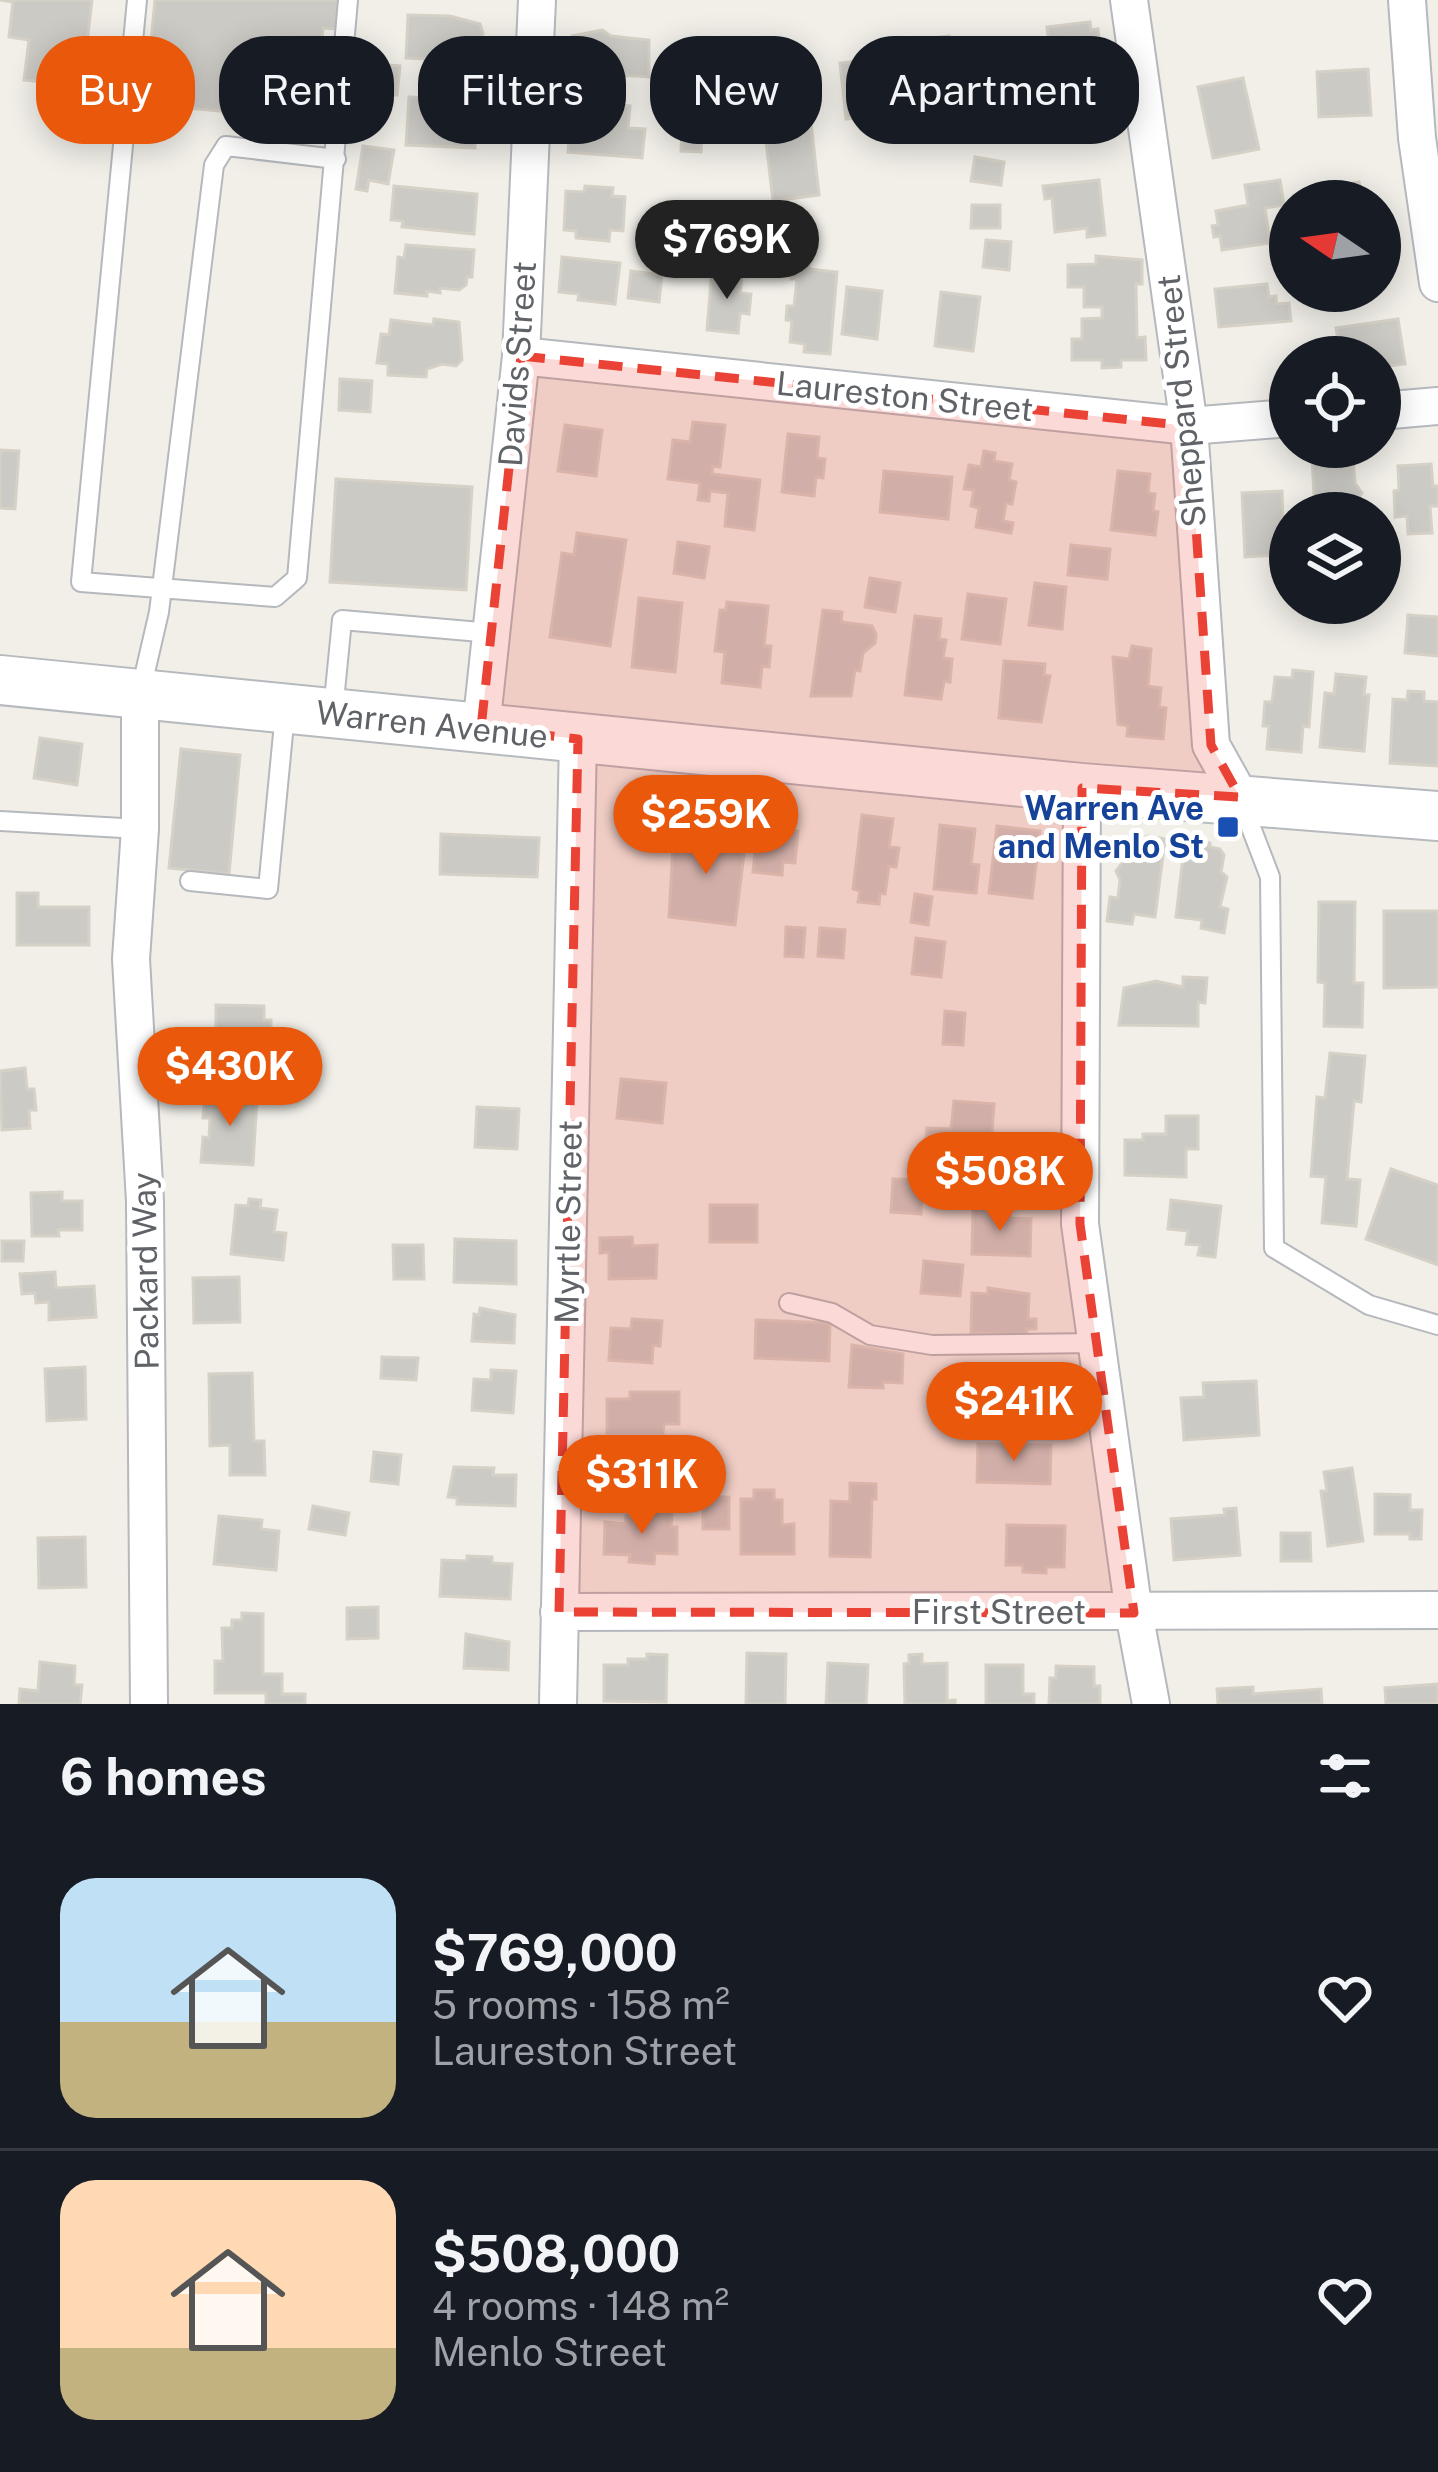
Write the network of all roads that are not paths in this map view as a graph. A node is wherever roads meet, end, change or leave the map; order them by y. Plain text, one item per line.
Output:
1 (137, 0) edge
2 (348, 0) edge
3 (538, 0) edge
4 (1129, 0) edge
5 (1407, 0) edge
6 (336, 159) junction
7 (1438, 283) edge
8 (521, 356) junction
9 (1438, 406) edge
10 (1401, 409) edge
11 (1269, 420) edge
12 (1189, 426) junction
13 (161, 588) junction
14 (491, 633) junction
15 (0, 680) edge
16 (140, 694) junction
17 (309, 710) junction
18 (482, 728) junction
19 (578, 740) junction
20 (1082, 788) junction
21 (1240, 797) junction
22 (1438, 816) edge
23 (0, 821) edge
24 (140, 829) junction
25 (190, 881) dead end
26 (789, 1304) dead end
27 (1438, 1325) edge
28 (1096, 1343) junction
29 (1438, 1610) edge
30 (559, 1612) junction
31 (1134, 1612) junction
32 (149, 1704) edge
33 (558, 1704) edge
34 (1151, 1704) edge

1 - 13 lane
2 - 6 lane
3 - 8 street, Davids Street
4 - 12 street, Sheppard Street
5 - 7 street
6 - 13 lane
6 - 13 lane
8 - 12 street, Laureston Street
8 - 14 street, Davids Street
9 - 10 street
11 - 12 street, Laureston Street
12 - 21 street, Sheppard Street
13 - 16 lane
14 - 17 lane
14 - 18 street, Davids Street
15 - 16 main road, Warren Avenue
16 - 17 main road, Warren Avenue
16 - 24 street, Packard Way
17 - 18 main road, Warren Avenue
17 - 25 lane
18 - 19 main road, Warren Avenue
19 - 20 main road, Warren Avenue
19 - 30 street, Myrtle Street
20 - 21 main road, Warren Avenue
20 - 28 street
21 - 22 main road, Warren Avenue
21 - 27 lane
23 - 24 lane
24 - 32 street, Packard Way
26 - 28 lane
28 - 31 street
29 - 31 street, First Street
30 - 31 street, First Street
30 - 33 street, Myrtle Street
31 - 34 street

